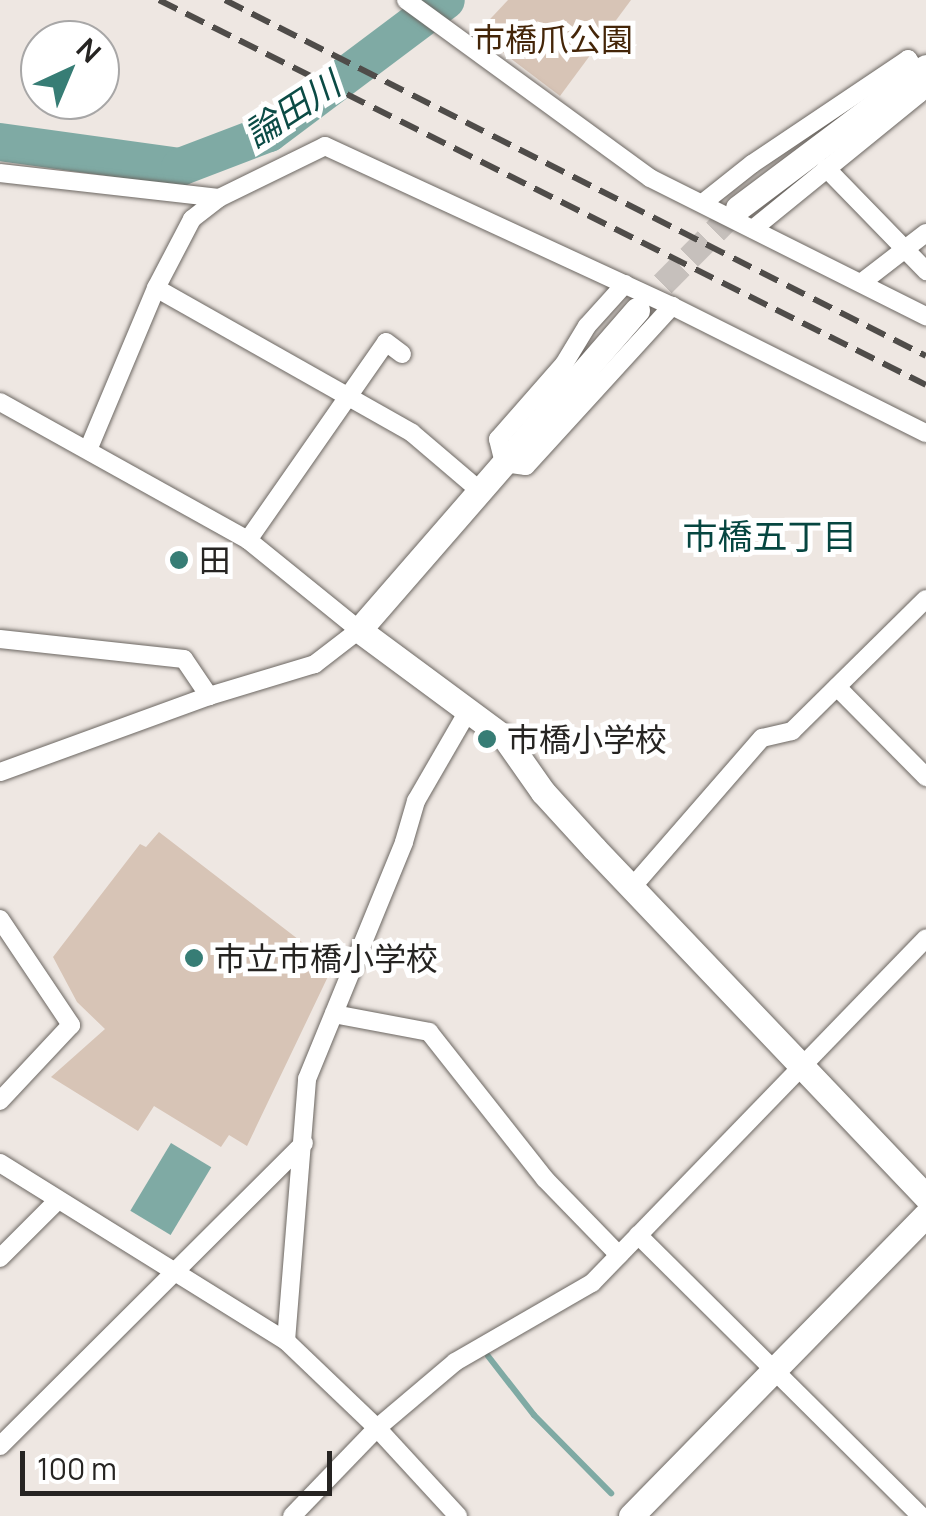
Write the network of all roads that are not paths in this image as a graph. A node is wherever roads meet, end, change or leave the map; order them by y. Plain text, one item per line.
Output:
1 (406, 0) edge
2 (922, 70) edge
3 (826, 168) junction
4 (0, 172) edge
5 (219, 198) junction
6 (704, 202) junction
7 (746, 218) junction
8 (926, 233) edge
9 (906, 250) junction
10 (926, 271) edge
11 (861, 283) junction
12 (626, 284) junction
13 (156, 288) junction
14 (672, 306) junction
15 (636, 310) tunnel mouth
16 (926, 316) edge
17 (402, 354) dead end
18 (350, 396) junction
19 (0, 402) edge
20 (926, 432) edge
21 (88, 450) junction
22 (504, 463) junction
23 (479, 490) junction
24 (248, 540) junction
25 (926, 599) edge
26 (359, 630) junction
27 (0, 639) edge
28 (836, 687) junction
29 (208, 696) junction
30 (468, 711) junction
31 (0, 772) edge
32 (926, 777) edge
33 (634, 885) junction
34 (0, 919) edge
35 (926, 938) edge
36 (334, 1014) junction
37 (800, 1065) junction
38 (0, 1101) edge
39 (304, 1144) junction
40 (0, 1164) edge
41 (926, 1198) edge
42 (58, 1200) junction
43 (926, 1215) edge
44 (638, 1235) junction
45 (619, 1256) junction
46 (0, 1258) edge
47 (172, 1272) junction
48 (286, 1342) junction
49 (778, 1371) junction
50 (377, 1428) junction
51 (0, 1446) edge
52 (292, 1516) edge
53 (458, 1516) edge
54 (631, 1516) edge
55 (921, 1516) edge

1 - 6 street
2 - 3 street
2 - 6 street
2 - 7 street
3 - 7 street
3 - 9 street
4 - 5 street
5 - 12 street
5 - 13 street
6 - 7 street
7 - 11 street
8 - 9 street
9 - 10 street
9 - 11 street
11 - 16 street
12 - 14 street
12 - 22 street
13 - 18 street
13 - 21 street
14 - 20 street
14 - 22 street
15 - 22 street
17 - 18 street
18 - 23 street
18 - 24 street
19 - 21 street
21 - 24 street
22 - 23 street
23 - 26 street
24 - 26 street
25 - 28 street
26 - 29 street
26 - 30 street
27 - 29 street
28 - 32 street
28 - 33 street
29 - 31 street
30 - 33 street
30 - 36 street
33 - 37 street
34 - 38 street
35 - 37 street
36 - 39 street
36 - 45 street
37 - 41 street
37 - 44 street
39 - 47 street
39 - 48 street
40 - 42 street
42 - 46 street
42 - 47 street
43 - 49 street
44 - 45 street
44 - 49 street
45 - 50 street
47 - 48 street
47 - 51 street
48 - 50 street
49 - 54 street
49 - 55 street
50 - 52 street
50 - 53 street

